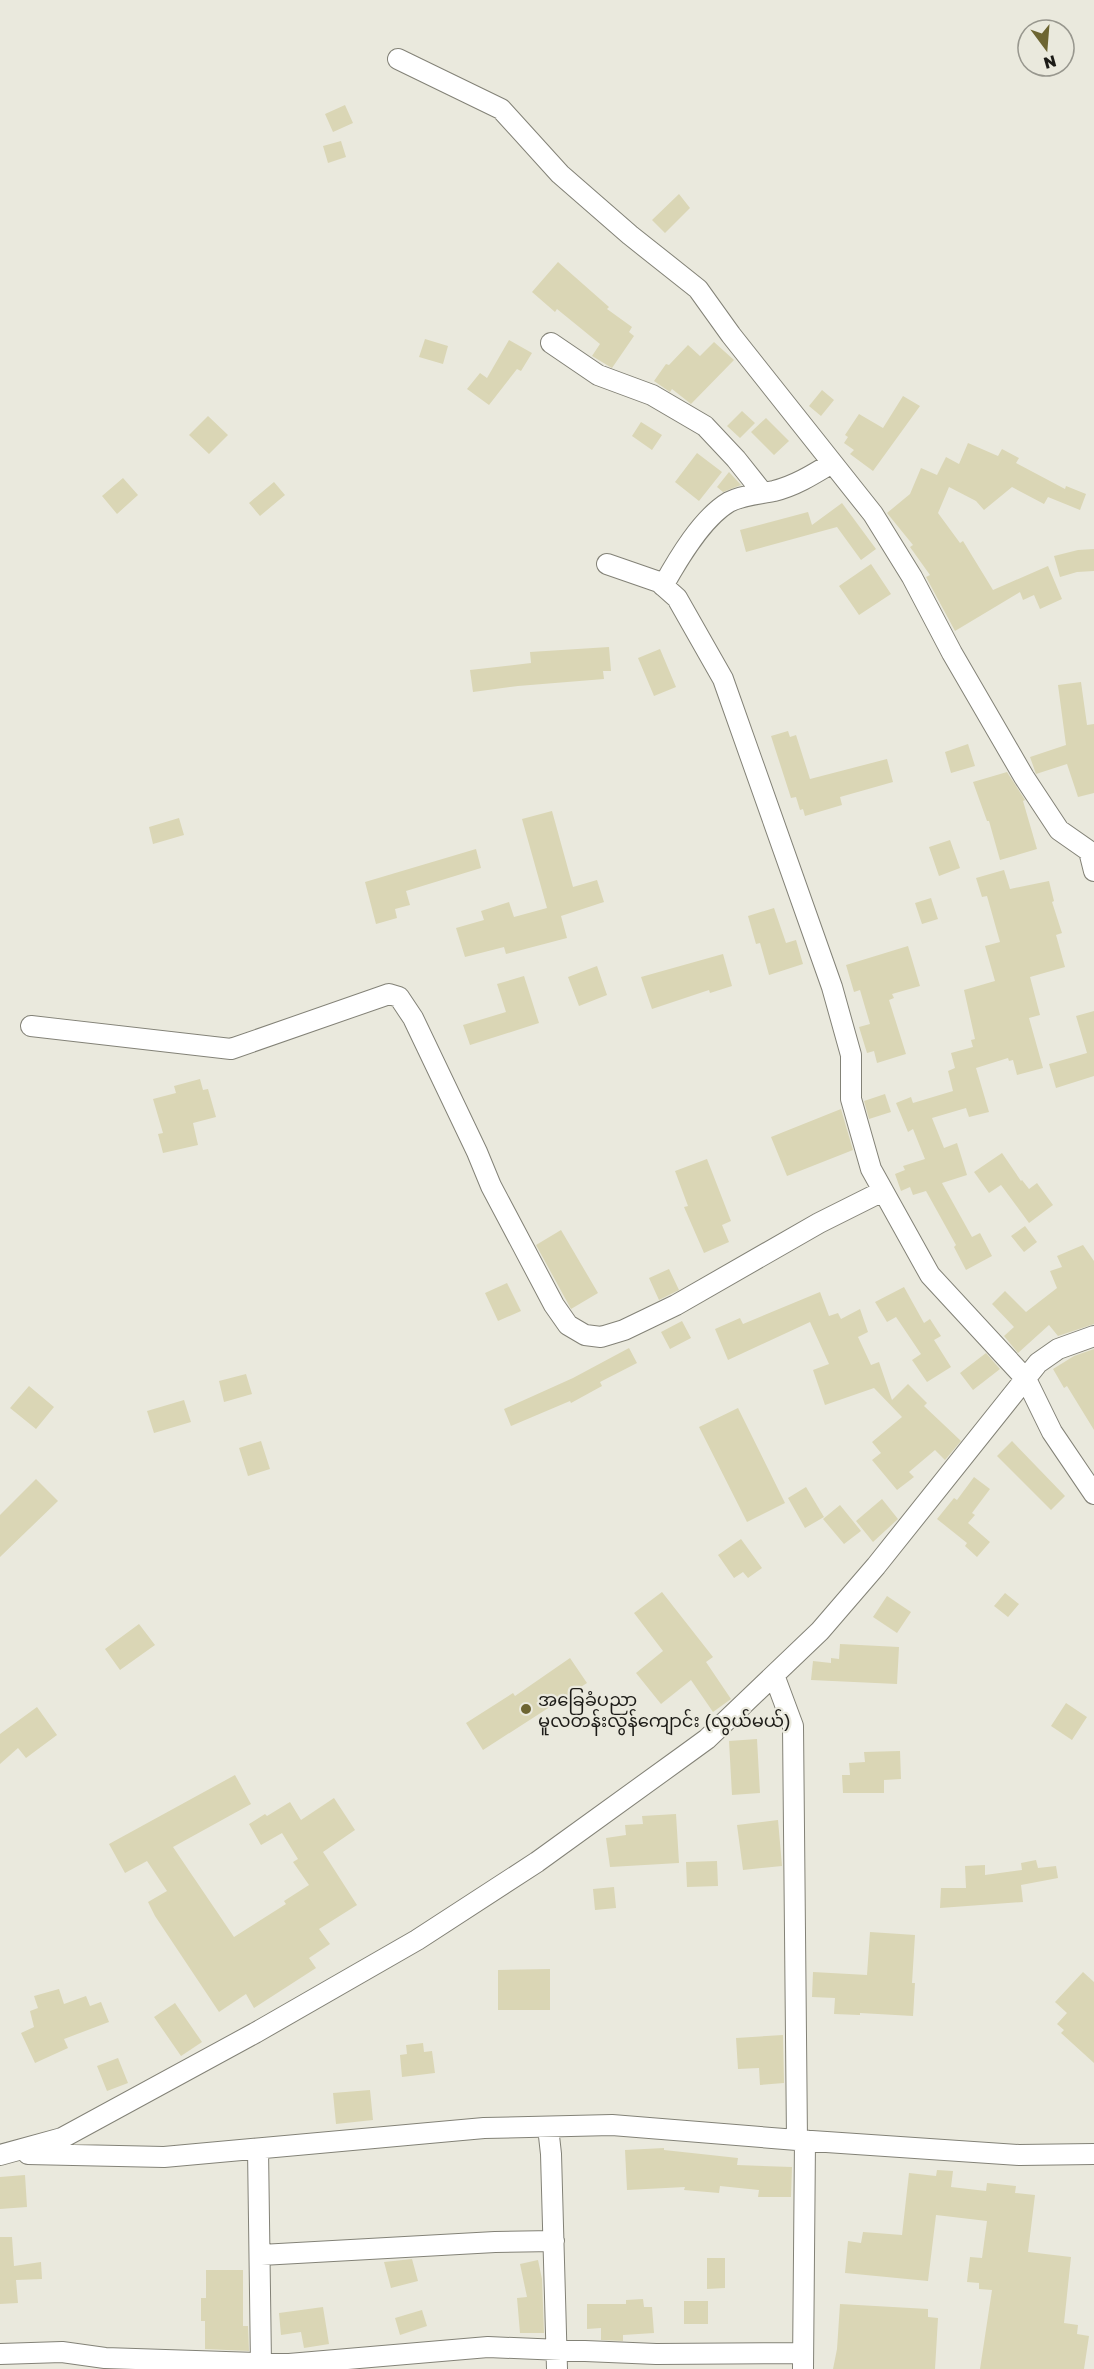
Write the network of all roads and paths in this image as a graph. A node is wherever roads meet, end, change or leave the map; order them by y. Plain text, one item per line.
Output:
1 (398, 59) dead end
2 (551, 343) dead end
3 (832, 463) junction
4 (763, 493) junction
5 (607, 564) dead end
6 (663, 586) junction
7 (1094, 871) edge
8 (31, 1026) dead end
9 (883, 1191) junction
10 (1094, 1336) edge
11 (1026, 1379) junction
12 (1094, 1494) edge
13 (774, 1675) junction
14 (88, 2124) junction
15 (548, 2127) junction
16 (801, 2140) junction
17 (258, 2149) junction
18 (1094, 2154) edge
19 (2, 2155) edge
20 (97, 2155) junction
21 (554, 2241) junction
22 (261, 2255) junction
23 (556, 2349) junction
24 (0, 2354) edge
25 (803, 2361) edge
26 (261, 2364) junction
27 (556, 2369) edge

1 - 3 street
2 - 4 street
3 - 4 street
3 - 7 street
4 - 6 street
5 - 6 street
6 - 9 street
8 - 9 street
9 - 11 street
10 - 11 street
11 - 12 street
11 - 13 street
13 - 14 street
13 - 16 street
14 - 19 street
14 - 20 street
15 - 16 street
15 - 17 street
15 - 21 street
16 - 18 street
16 - 25 street
17 - 20 street
17 - 22 street
19 - 20 street
21 - 22 street
21 - 23 street
22 - 26 street
23 - 25 street
23 - 26 street
23 - 27 street
24 - 26 street

